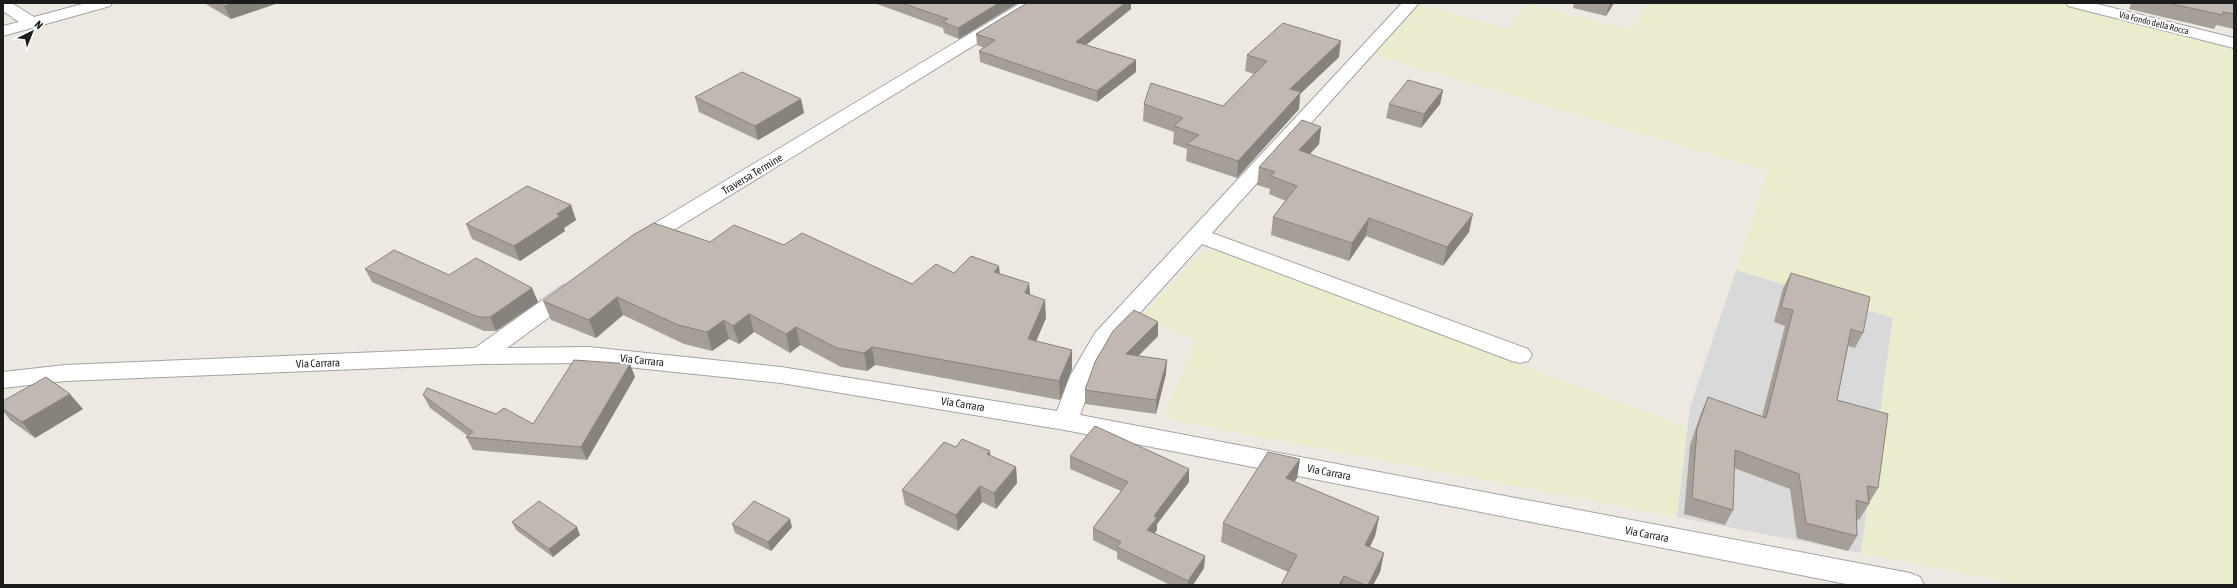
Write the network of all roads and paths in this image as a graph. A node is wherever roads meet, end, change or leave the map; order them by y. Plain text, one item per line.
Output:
1 (104, 3) edge
2 (1032, 3) edge
3 (1411, 3) edge
4 (2074, 3) edge
5 (3, 4) edge
6 (32, 23) junction
7 (3, 31) edge
8 (2234, 43) edge
9 (1199, 235) junction
10 (624, 252) edge
11 (587, 279) edge
12 (1520, 355) dead end
13 (480, 356) junction
14 (3, 380) edge
15 (1065, 421) junction
16 (1910, 585) edge

1 - 6 street
2 - 10 street, Traversa Termine
3 - 9 street
4 - 8 street, Via Fondo della Rocca
5 - 6 street
6 - 7 street
9 - 12 street
9 - 15 street
11 - 13 street
13 - 14 street, Via Carrara
13 - 15 street, Via Carrara
15 - 16 street, Via Carrara

